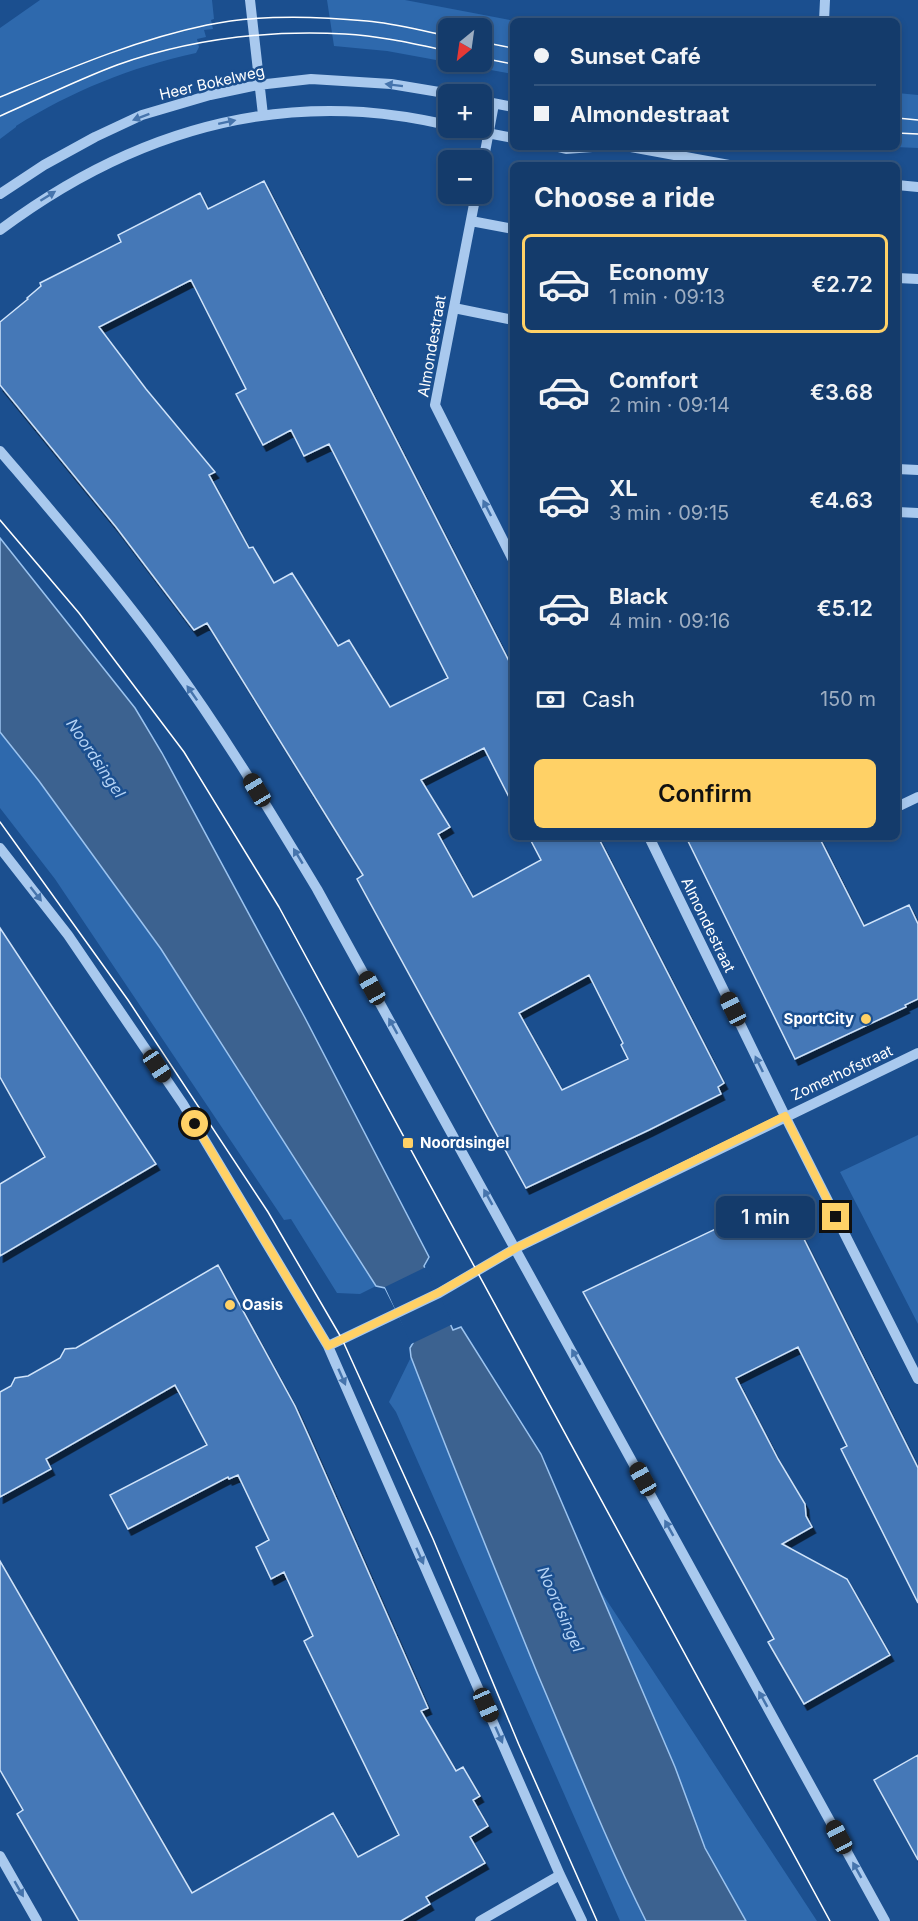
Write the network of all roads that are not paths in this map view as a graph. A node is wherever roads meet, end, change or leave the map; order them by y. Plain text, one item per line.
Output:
1 (250, 0) edge
2 (825, 0) edge
3 (824, 18) edge
4 (258, 85) junction
5 (438, 92) edge
6 (494, 104) joint
7 (510, 107) edge
8 (263, 115) junction
9 (492, 116) edge
10 (438, 123) edge
11 (492, 134) edge
12 (510, 137) edge
13 (647, 150) edge
14 (713, 162) edge
15 (900, 185) edge
16 (918, 187) edge
17 (0, 194) edge
18 (474, 204) edge
19 (471, 221) junction
20 (510, 228) edge
21 (0, 230) edge
22 (900, 278) edge
23 (918, 279) edge
24 (454, 308) junction
25 (510, 319) edge
26 (0, 451) edge
27 (900, 469) edge
28 (918, 470) edge
29 (900, 512) edge
30 (918, 513) edge
31 (510, 554) edge
32 (918, 797) edge
33 (900, 806) edge
34 (650, 840) edge
35 (0, 848) edge
36 (918, 1053) edge
37 (785, 1116) junction
38 (516, 1248) junction
39 (328, 1346) junction
40 (918, 1379) edge
41 (0, 1856) edge
42 (560, 1875) junction
43 (37, 1921) edge
44 (480, 1921) edge
45 (582, 1921) edge
46 (885, 1921) edge

1 - 4 street
2 - 3 street
5 -> 4 street, Heer Bokelweg
4 - 8 street
4 -> 17 street, Heer Bokelweg
6 - 7 street
6 - 9 street
8 - 10 street
21 -> 8 street
11 - 12 street
13 - 14 street
15 - 16 street
18 - 19 street, Almondestraat
19 - 20 street
19 - 24 street, Almondestraat
22 - 23 street
24 - 25 street
31 -> 24 street, Almondestraat
38 -> 26 street
27 - 28 street
29 - 30 street
32 - 33 street
37 -> 34 street, Almondestraat
35 -> 39 street
36 - 37 street, Zomerhofstraat
37 - 38 street, Zomerhofstraat
37 - 40 street, Almondestraat
38 - 39 street, Zomerhofstraat
46 -> 38 street
39 -> 42 street
41 -> 43 street
42 - 44 street
42 - 45 street

